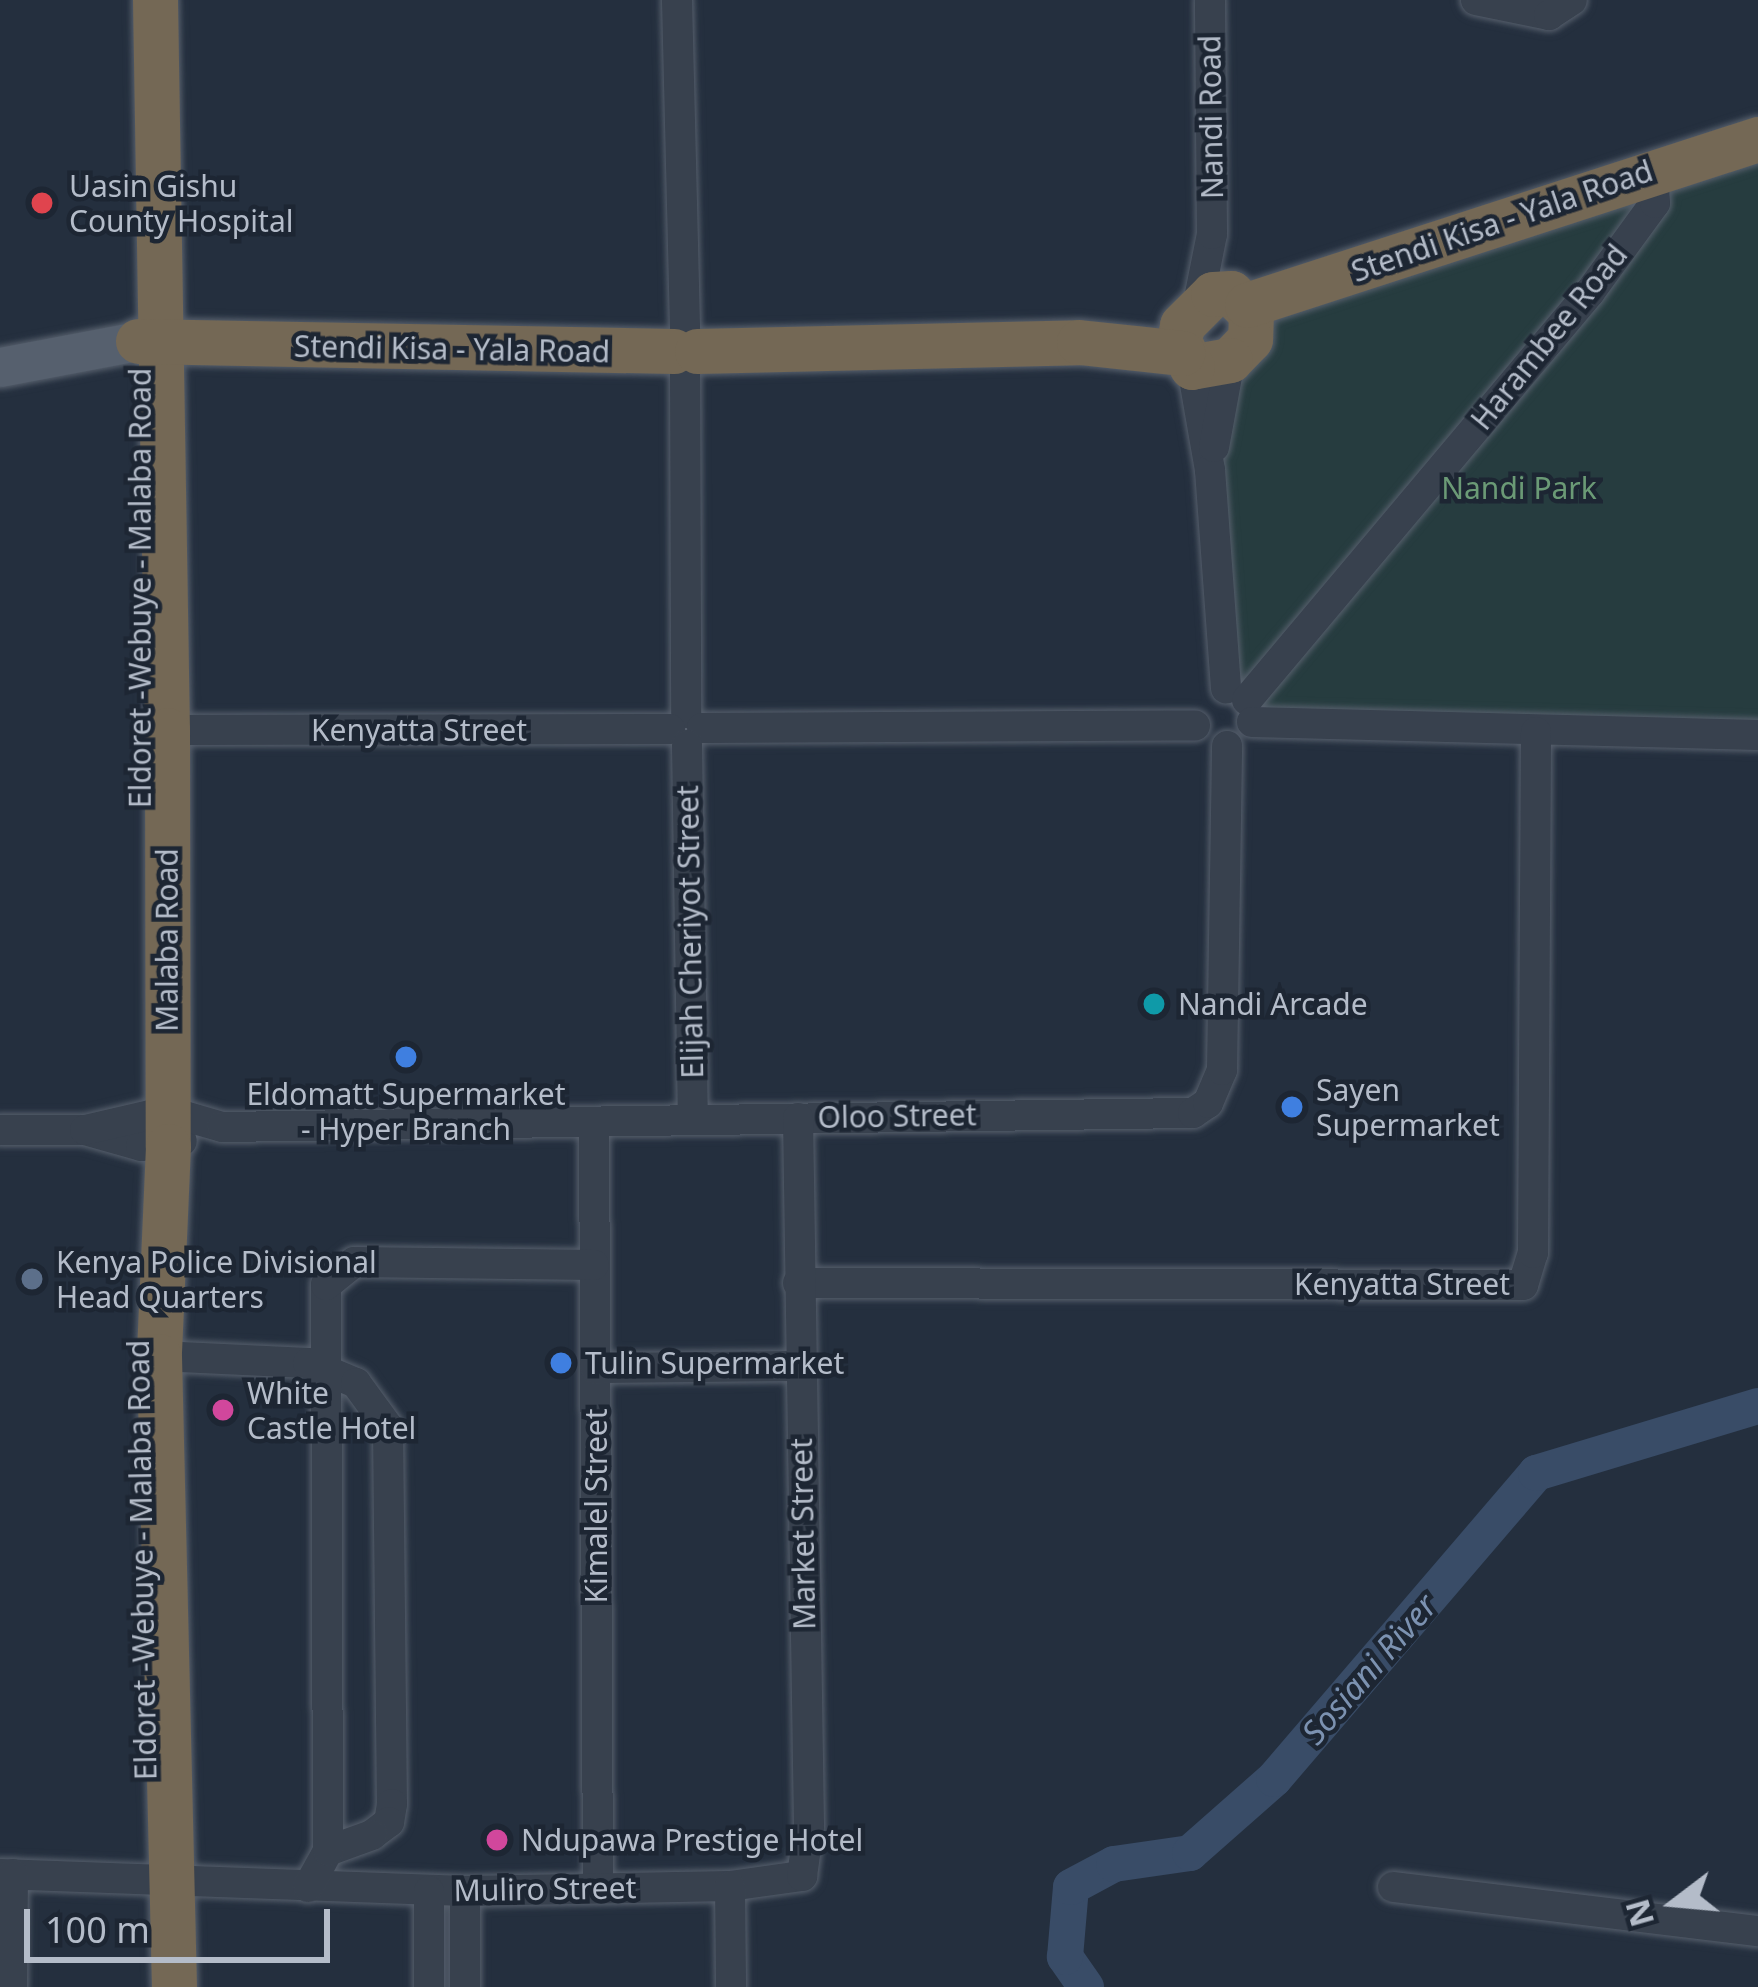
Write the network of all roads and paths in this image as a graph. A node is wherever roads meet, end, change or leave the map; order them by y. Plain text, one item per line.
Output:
1 (141, 0) edge
2 (155, 0) edge
3 (677, 0) edge
4 (1210, 0) edge
5 (1476, 0) edge
6 (1572, 0) edge
7 (1758, 139) edge
8 (1758, 153) edge
9 (1654, 189) junction
10 (1214, 329) junction
11 (686, 351) junction
12 (150, 352) junction
13 (0, 368) edge
14 (1242, 703) junction
15 (1196, 725) junction
16 (686, 729) junction
17 (167, 730) junction
18 (1536, 732) junction
19 (1758, 734) edge
20 (1228, 746) junction
21 (798, 1118) junction
22 (694, 1119) junction
23 (594, 1123) junction
24 (155, 1129) junction
25 (0, 1130) edge
26 (595, 1265) junction
27 (798, 1282) junction
28 (159, 1356) junction
29 (800, 1366) junction
30 (595, 1368) junction
31 (323, 1369) junction
32 (328, 1851) junction
33 (6, 1874) edge
34 (159, 1879) junction
35 (730, 1886) junction
36 (308, 1887) junction
37 (1393, 1887) dead end
38 (598, 1888) junction
39 (429, 1891) junction
40 (465, 1891) junction
41 (1758, 1931) edge
42 (12, 1987) edge
43 (149, 1987) edge
44 (174, 1987) edge
45 (429, 1987) edge
46 (465, 1987) edge
47 (731, 1987) edge

1 - 12 highway, Malaba Road
2 - 12 highway, Malaba Road
3 - 11 street, Elijah Cheriyot Street
4 - 10 street, Nandi Road
5 - 6 street
7 - 10 highway, Stendi Kisa - Yala Road
8 - 9 highway
9 - 10 highway
9 - 14 street, Harambee Road
10 - 11 highway, Stendi Kisa - Yala Road
10 - 14 street, Nandi Road
11 - 12 highway, Stendi Kisa - Yala Road
11 - 16 street, Elijah Cheriyot Street
12 - 13 main road
12 - 17 highway, Malaba Road
12 - 24 highway, Eldoret -Webuye - Malaba Road
14 - 15 street
14 - 18 street
14 - 20 street
15 - 16 street, Kenyatta Street
15 - 20 street
16 - 17 street, Kenyatta Street
16 - 22 street, Elijah Cheriyot Street
17 - 24 highway, Malaba Road
18 - 19 street
18 - 27 street, Kenyatta Street
20 - 21 street, Oloo Street
21 - 22 street, Oloo Street
21 - 27 street, Market Street
22 - 23 street, Oloo Street
23 - 24 street, Oloo Street
23 - 26 street, Kimalel Street
24 - 25 street, Oloo Street
24 - 28 highway, Malaba Road
24 - 34 highway, Eldoret -Webuye - Malaba Road
26 - 30 street, Kimalel Street
26 - 31 street
27 - 29 street, Market Street
28 - 31 street
28 - 34 highway, Malaba Road
29 - 30 street
29 - 35 street, Market Street
30 - 38 street, Kimalel Street
31 - 32 street
31 - 32 street
32 - 36 street
33 - 34 street, Muliro Street
33 - 42 street
34 - 36 street, Muliro Street
34 - 43 highway, Eldoret -Webuye - Malaba Road
34 - 44 highway, Eldoret -Webuye - Malaba Road
35 - 38 street, Muliro Street
35 - 47 street
36 - 39 street, Muliro Street
37 - 41 street
38 - 40 street, Muliro Street
39 - 40 street, Muliro Street
39 - 45 street
40 - 46 street

